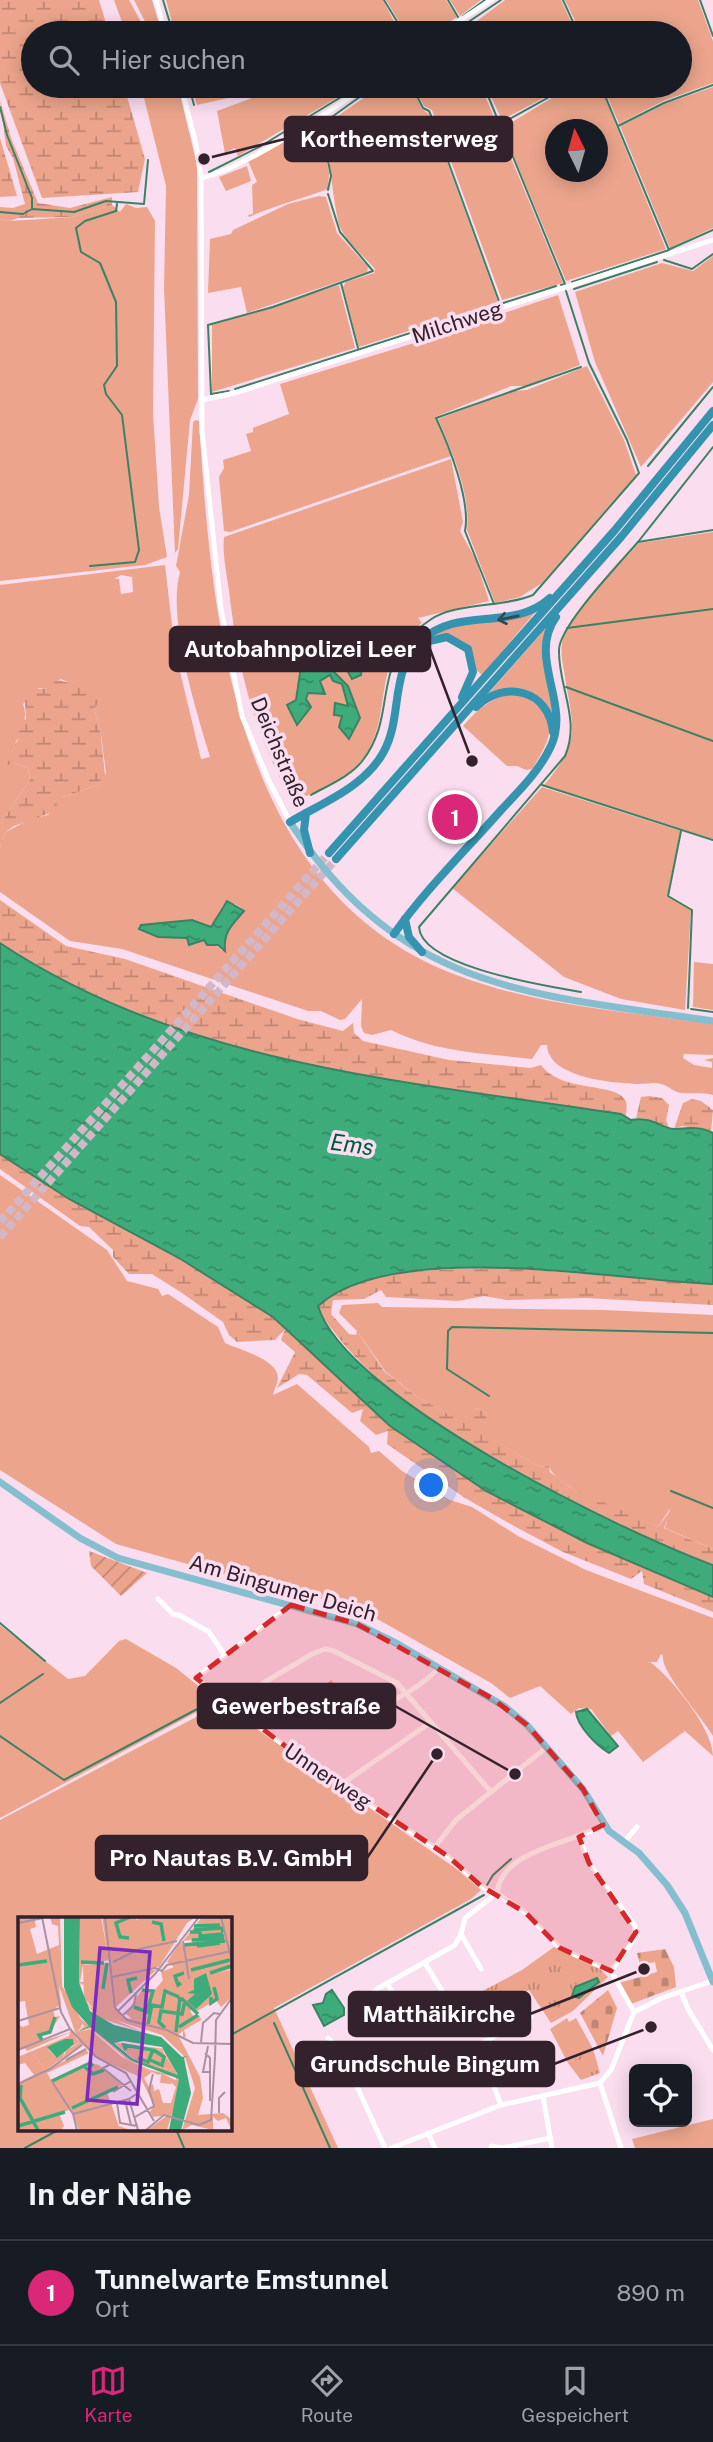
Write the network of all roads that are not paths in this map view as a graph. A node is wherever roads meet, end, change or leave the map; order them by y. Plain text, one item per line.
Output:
1 (156, 0) edge
2 (491, 0) edge
3 (162, 21) edge
4 (459, 21) edge
5 (184, 98) edge
6 (347, 98) edge
7 (201, 178) junction
8 (713, 240) edge
9 (201, 400) junction
10 (713, 411) edge
11 (713, 425) edge
12 (566, 586) junction
13 (568, 597) junction
14 (414, 650) junction
15 (465, 713) junction
16 (441, 728) junction
17 (553, 742) junction
18 (306, 813) junction
19 (290, 822) junction
20 (310, 853) junction
21 (329, 853) tunnel mouth
22 (336, 859) tunnel mouth
23 (405, 919) junction
24 (394, 934) junction
25 (422, 952) junction
26 (713, 1021) edge
27 (0, 1482) edge
28 (158, 1599) dead end
29 (291, 1605) junction
30 (225, 1656) junction
31 (439, 1667) junction
32 (252, 1690) junction
33 (408, 1692) junction
34 (228, 1704) junction
35 (431, 1722) junction
36 (547, 1747) junction
37 (342, 1784) junction
38 (491, 1792) junction
39 (603, 1825) junction
40 (637, 1827) dead end
41 (579, 1837) junction
42 (624, 1842) junction
43 (434, 1847) junction
44 (497, 1893) junction
45 (461, 1934) junction
46 (425, 1962) junction
47 (481, 1969) dead end
48 (611, 1971) junction
49 (713, 1982) edge
50 (387, 1983) junction
51 (442, 1991) dead end
52 (681, 1992) junction
53 (363, 2004) dead end
54 (404, 2012) dead end
55 (634, 2012) junction
56 (531, 2017) dead end
57 (328, 2038) dead end
58 (713, 2050) edge
59 (415, 2056) dead end
60 (355, 2081) junction
61 (600, 2083) junction
62 (543, 2096) junction
63 (501, 2105) junction
64 (429, 2133) junction
65 (551, 2138) junction
66 (491, 2146) dead end
67 (385, 2148) edge
68 (391, 2148) edge
69 (435, 2148) edge
70 (552, 2148) edge
71 (621, 2148) edge

1 - 3 street
2 - 4 street
5 - 7 street, Deichstraße
6 - 7 street
7 - 9 street, Deichstraße
8 - 9 street, Milchweg
9 - 19 street, Deichstraße
10 - 12 highway
11 - 13 highway
12 -> 14 highway
12 - 16 highway
13 - 15 highway
13 - 17 highway
14 - 16 highway
14 - 18 highway
15 - 17 highway
15 - 22 highway
16 - 21 highway
17 - 23 highway
18 - 19 highway
18 - 20 highway
19 - 20 main road, Deichstraße
20 - 24 main road, Deichstraße
23 - 24 highway
23 - 25 highway
24 - 25 main road, Deichstraße
25 - 26 main road, Deichstraße
27 - 29 main road, Am Bingumer Deich
28 - 30 street
29 - 30 street
29 - 31 main road, Am Bingumer Deich
30 - 34 street, Unnerweg
31 - 33 street
31 - 36 main road, Am Bingumer Deich
32 - 33 street
32 - 33 street
32 - 34 street
33 - 35 street
34 - 37 street, Unnerweg
35 - 37 street
35 - 38 street
36 - 38 street
36 - 39 main road, Am Bingumer Deich
37 - 43 street, Unnerweg
38 - 43 street
39 - 41 street
39 - 42 main road, Am Bingumer Deich
40 - 42 street
41 - 44 street
41 - 48 street
42 - 49 main road, Am Bingumer Deich
43 - 44 street, Unnerweg
44 - 45 street
44 - 48 street, Unnerweg
45 - 46 street
45 - 47 street
46 - 50 street
46 - 51 street
48 - 55 street
49 - 52 street
50 - 53 street
50 - 54 street
52 - 55 street
52 - 58 street
55 - 61 street
56 - 63 street
57 - 60 street
59 - 60 street
60 - 67 street
61 - 62 street
61 - 71 street
62 - 63 street
62 - 65 street
63 - 64 street
64 - 68 street
64 - 69 street
65 - 66 street
65 - 70 street

